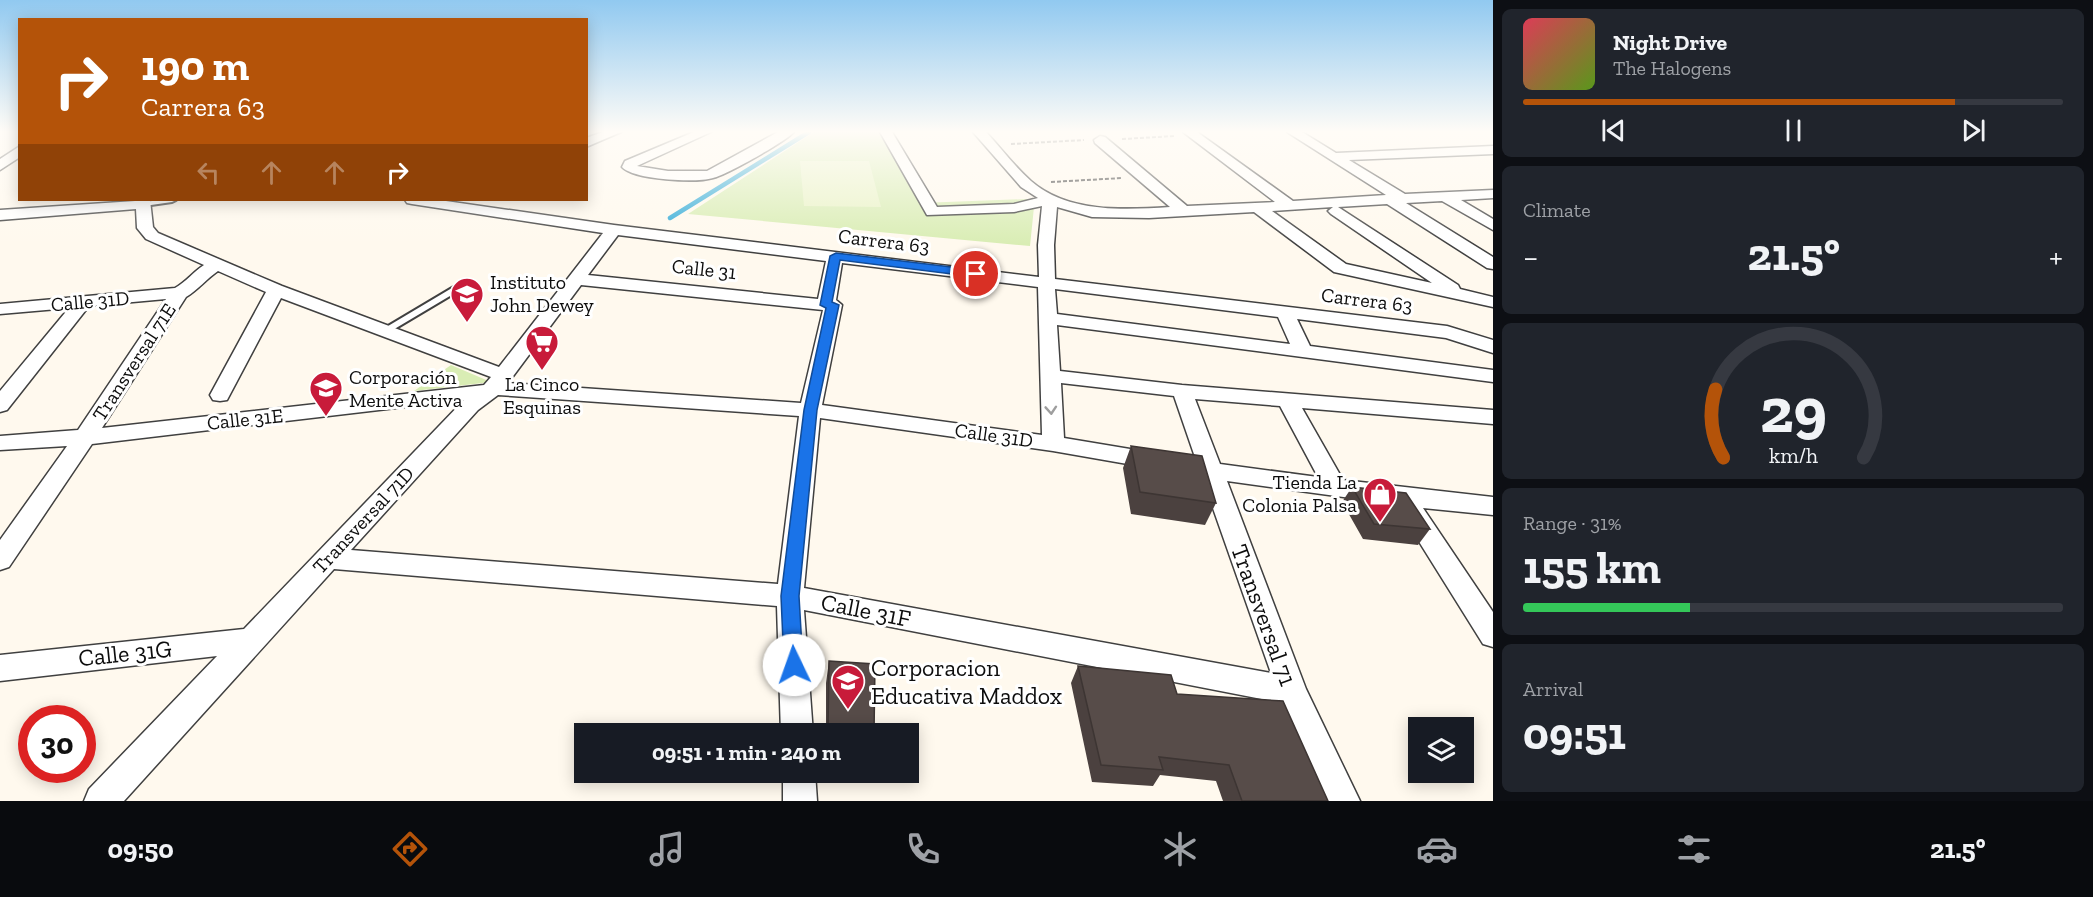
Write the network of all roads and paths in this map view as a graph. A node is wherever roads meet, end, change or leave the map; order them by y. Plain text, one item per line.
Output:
1 (634, 169) edge
2 (720, 169) edge
3 (907, 169) edge
4 (1013, 169) edge
5 (1134, 169) edge
6 (1240, 169) edge
7 (1352, 169) edge
8 (1143, 177) junction
9 (1026, 184) junction
10 (1493, 194) edge
11 (1445, 197) junction
12 (1396, 199) junction
13 (1050, 200) junction
14 (419, 201) edge
15 (143, 202) edge
16 (1289, 205) junction
17 (1257, 207) junction
18 (1183, 211) junction
19 (1336, 211) dead end
20 (0, 215) edge
21 (1493, 225) edge
22 (614, 230) junction
23 (836, 256) junction
24 (1493, 264) edge
25 (216, 266) junction
26 (1047, 278) junction
27 (577, 279) junction
28 (462, 285) dead end
29 (276, 290) junction
30 (179, 293) junction
31 (1463, 296) junction
32 (84, 301) junction
33 (1493, 302) edge
34 (825, 305) junction
35 (0, 309) edge
36 (1284, 310) junction
37 (1047, 318) junction
38 (383, 332) junction
39 (1493, 347) edge
40 (1303, 351) junction
41 (1048, 376) junction
42 (1493, 376) edge
43 (495, 384) junction
44 (1182, 391) junction
45 (220, 395) dead end
46 (1287, 400) junction
47 (0, 405) edge
48 (810, 410) junction
49 (1493, 417) edge
50 (85, 437) junction
51 (0, 443) edge
52 (1053, 444) junction
53 (1212, 471) junction
54 (1335, 487) junction
55 (1404, 497) junction
56 (1493, 506) edge
57 (327, 558) junction
58 (0, 560) edge
59 (790, 596) junction
60 (1493, 635) edge
61 (250, 639) junction
62 (0, 668) edge
63 (1292, 691) junction
64 (796, 723) edge
65 (799, 783) edge
66 (101, 801) edge
67 (800, 801) edge
68 (1343, 801) edge

1 - 2 street
3 - 13 street
4 - 9 street
5 - 8 street
6 - 16 street
7 - 12 street
8 - 9 path
8 - 18 street
9 - 13 street
10 - 11 street
11 - 12 street
11 - 21 street
12 - 16 street
12 - 24 street
13 - 18 street
13 - 26 street
14 - 22 street, Carrera 63
15 - 20 street
15 - 25 street
16 - 17 street
17 - 18 street
17 - 31 street
19 - 31 street
22 - 23 street, Carrera 63
22 - 27 street, Transversal 71D
23 - 26 street, Carrera 63
23 - 34 street
25 - 29 street
25 - 30 street, Transversal 71E
26 - 36 street, Carrera 63
26 - 37 street
27 - 34 street, Calle 31
27 - 43 street, Transversal 71D
28 - 38 lane
29 - 38 street
29 - 45 street
30 - 32 street, Calle 31D
30 - 50 street, Transversal 71E
31 - 33 street
32 - 35 street, Calle 31D
32 - 47 street
34 - 48 street
36 - 39 street, Carrera 63
36 - 40 street
37 - 40 street
37 - 41 street
38 - 43 street
40 - 42 street
41 - 44 street
41 -> 52 street
43 - 48 street, Calle 31D
43 - 50 street, Calle 31E
43 - 57 street, Transversal 71D
44 - 46 street
44 - 53 street, Transversal 71
46 - 49 street
46 - 54 street
48 - 52 street, Calle 31D
48 - 59 street
50 - 51 street, Calle 31E
50 - 58 street, Transversal 71E
52 - 53 street, Calle 31D
53 - 54 street, Calle 31D
53 - 63 street, Transversal 71
54 - 55 street, Calle 31D
55 - 56 street, Calle 31D
55 - 60 street
57 - 59 street, Calle 31F
57 - 61 street, Transversal 71D
59 - 63 street, Calle 31F
59 - 64 street
61 - 62 street, Calle 31G
61 - 66 street, Transversal 71D
63 - 68 street, Transversal 71
65 - 67 street

